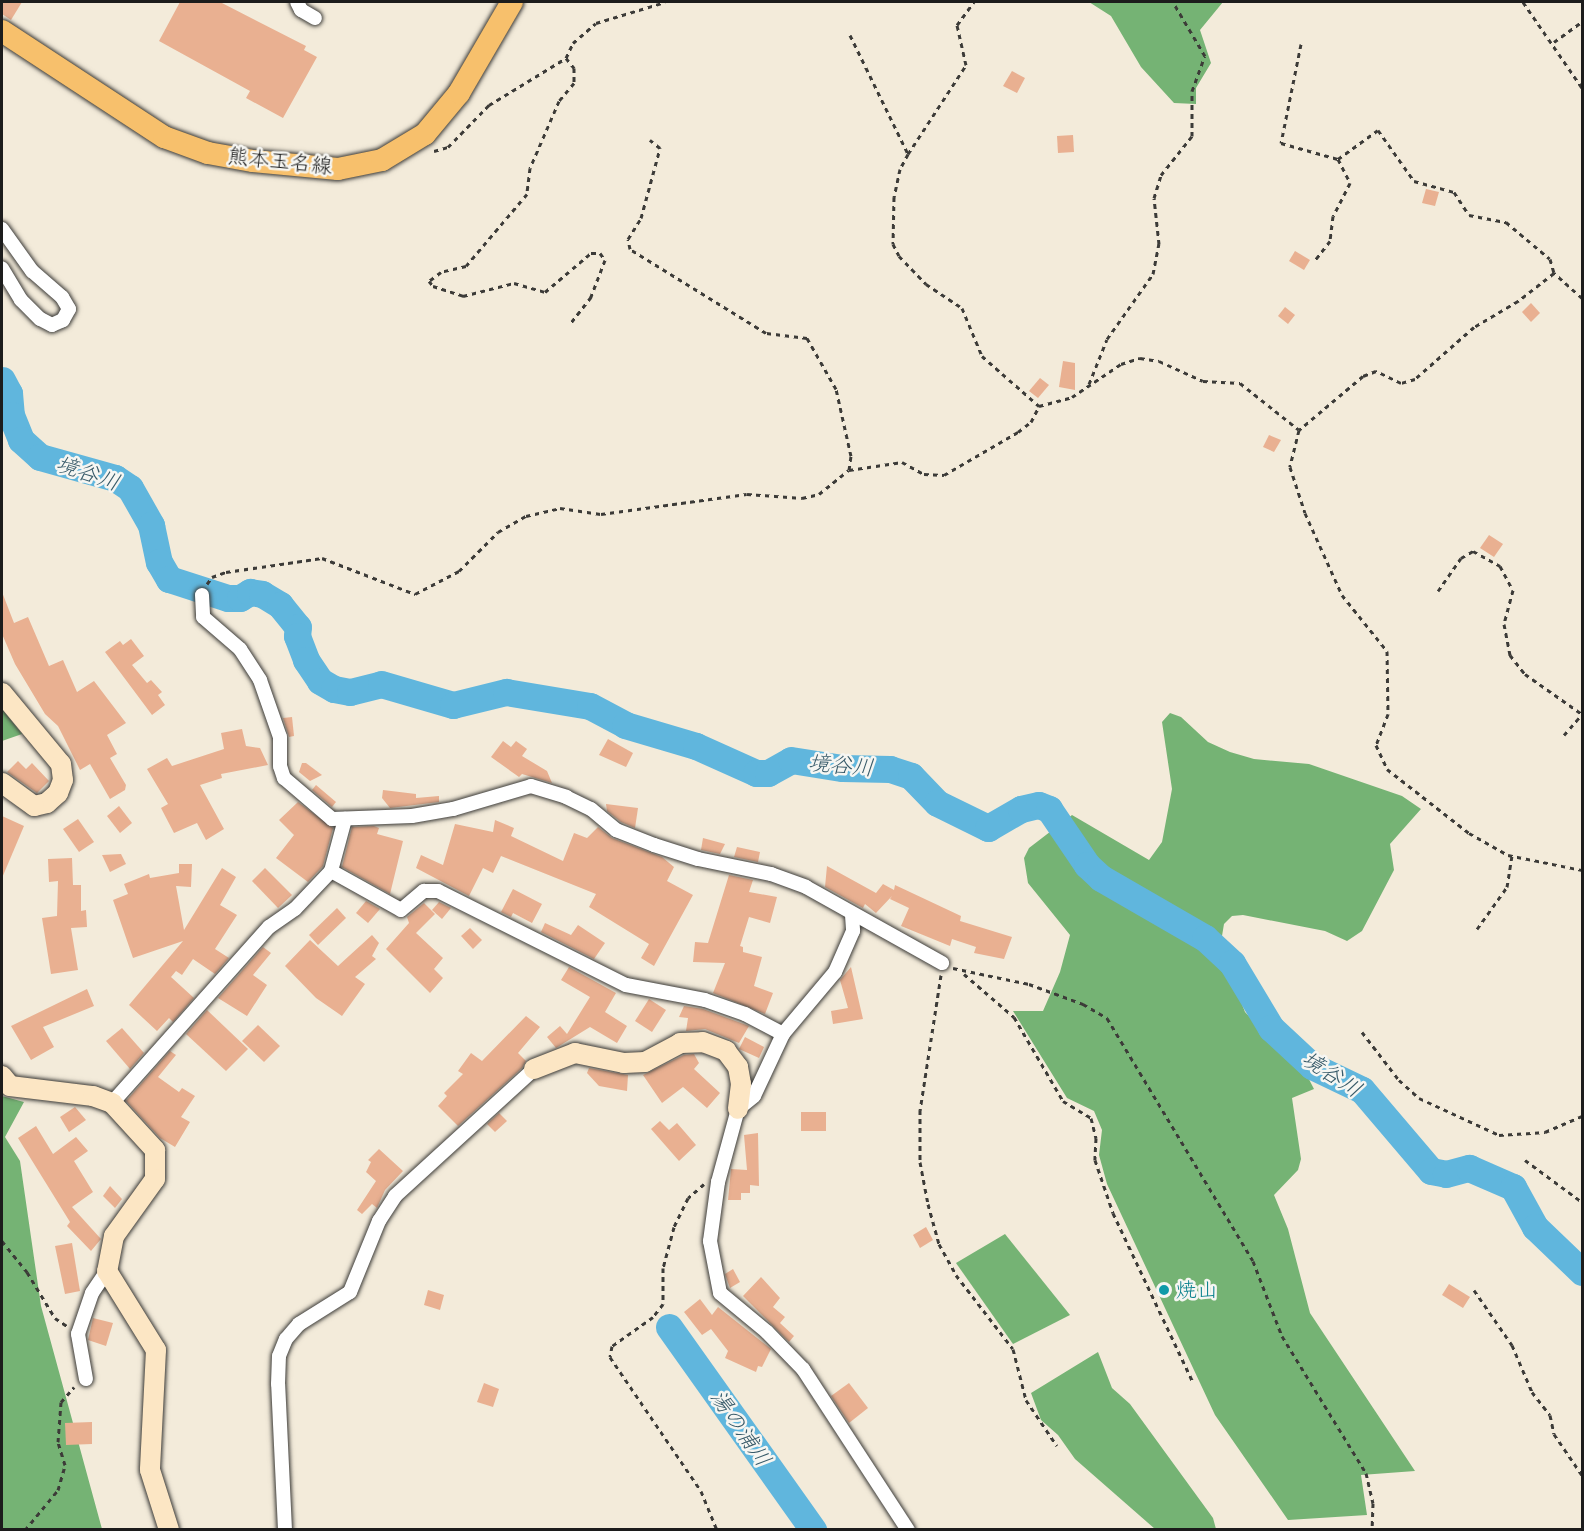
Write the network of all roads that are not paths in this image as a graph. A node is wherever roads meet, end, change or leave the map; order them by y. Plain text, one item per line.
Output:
1 (297, 2) edge
2 (512, 2) edge
3 (315, 18) dead end
4 (2, 31) edge
5 (2, 229) edge
6 (2, 267) edge
7 (203, 592) road end
8 (2, 693) edge
9 (2, 783) edge
10 (345, 819) junction
11 (331, 871) junction
12 (852, 915) junction
13 (942, 963) road end
14 (783, 1034) junction
15 (534, 1069) joint
16 (2, 1076) edge
17 (112, 1103) junction
18 (738, 1109) junction
19 (107, 1271) junction
20 (86, 1379) road end
21 (169, 1530) edge
22 (285, 1530) edge
23 (908, 1530) edge

1 - 3 street
2 - 4 main road, 熊本玉名線
5 - 6 street
7 - 10 street
8 - 9 street
10 - 11 street
10 - 12 street
11 - 14 street
11 - 17 street
12 - 13 street
12 - 14 street
14 - 18 street
15 - 18 street
15 - 22 street
16 - 17 street
17 - 19 street
18 - 23 street
19 - 20 street
19 - 21 street

